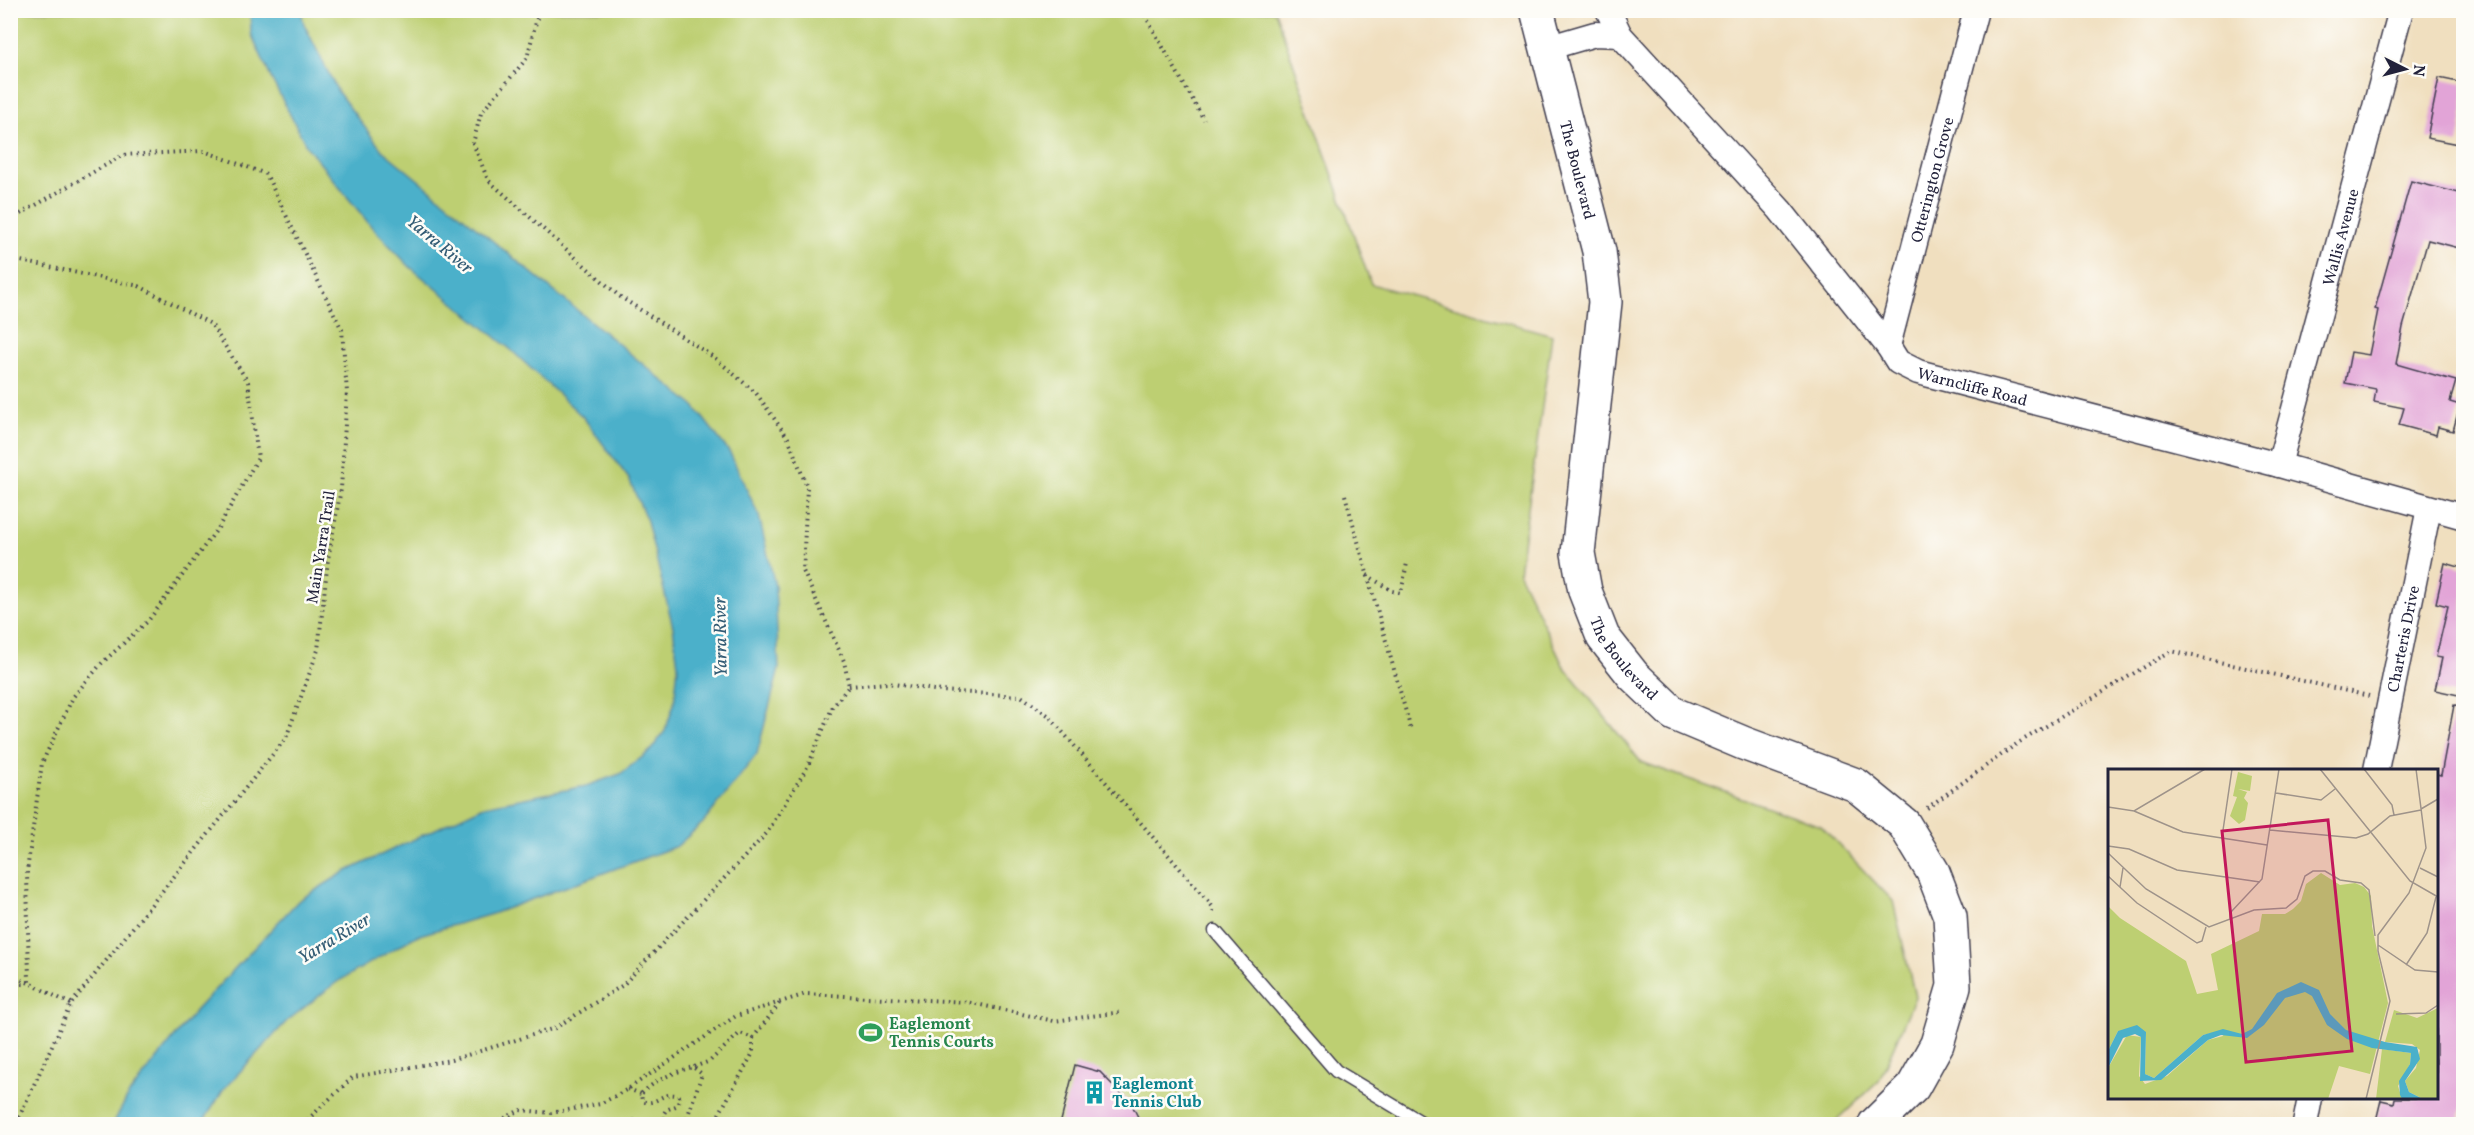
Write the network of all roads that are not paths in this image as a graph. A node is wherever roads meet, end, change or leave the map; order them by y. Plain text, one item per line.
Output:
1 (1536, 10) edge
2 (1608, 10) edge
3 (1976, 10) edge
4 (2401, 10) edge
5 (1620, 35) junction
6 (1547, 48) junction
7 (1888, 346) junction
8 (2279, 465) junction
9 (2429, 508) junction
10 (2463, 517) edge
11 (2376, 769) edge
12 (1215, 931) road end
13 (2310, 1099) edge
14 (1424, 1125) edge
15 (1875, 1125) edge
16 (2305, 1125) edge

1 - 6 street, The Boulevard
2 - 5 street, Warncliffe Road
3 - 7 street, Otterington Grove
4 - 8 street, Wallis Avenue
5 - 6 street
5 - 7 street, Warncliffe Road
6 - 15 street, The Boulevard
7 - 8 street, Warncliffe Road
8 - 9 street, Warncliffe Road
9 - 10 street, Warncliffe Road
9 - 11 street, Charteris Drive
12 - 14 lane
13 - 16 street

